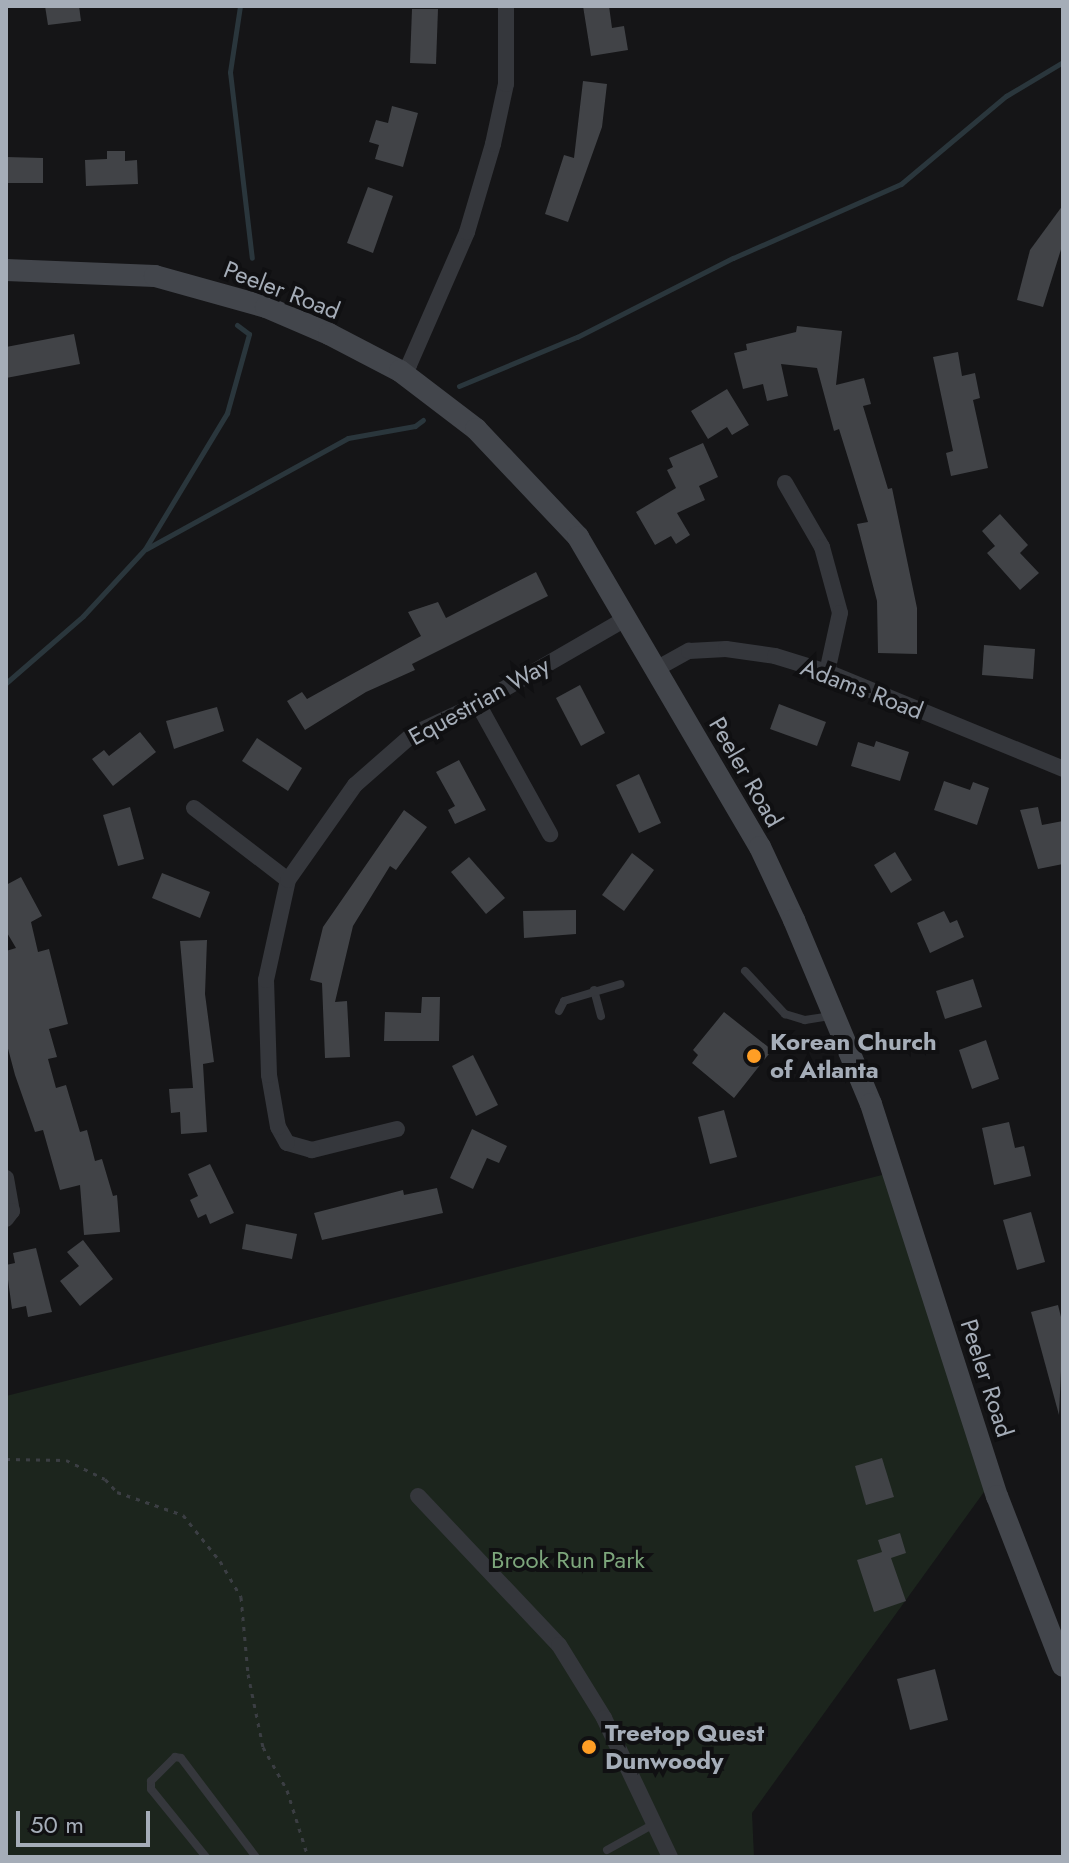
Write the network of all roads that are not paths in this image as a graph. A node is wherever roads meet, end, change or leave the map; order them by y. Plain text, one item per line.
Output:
1 (506, 6) edge
2 (6, 270) edge
3 (400, 371) junction
4 (785, 483) dead end
5 (627, 618) junction
6 (656, 669) junction
7 (827, 672) junction
8 (478, 704) junction
9 (1063, 769) edge
10 (194, 808) dead end
11 (550, 834) dead end
12 (288, 880) junction
13 (745, 971) dead end
14 (621, 984) dead end
15 (594, 990) junction
16 (559, 1011) dead end
17 (601, 1016) dead end
18 (835, 1016) junction
19 (397, 1129) dead end
20 (6, 1178) edge
21 (6, 1219) edge
22 (418, 1496) dead end
23 (1063, 1666) edge
24 (655, 1824) junction
25 (607, 1850) dead end
26 (206, 1857) edge
27 (256, 1857) edge
28 (670, 1857) edge

1 - 3 street
2 - 3 street, Peeler Road
3 - 5 street, Peeler Road
4 - 7 street
5 - 6 street, Peeler Road
5 - 8 street, Equestrian Way
6 - 7 street, Adams Road
6 - 18 street, Peeler Road
7 - 9 street, Adams Road
8 - 11 street
8 - 12 street, Equestrian Way
10 - 12 street
12 - 19 street, Equestrian Way
13 - 18 lane
14 - 15 lane
15 - 16 lane
15 - 17 lane
18 - 23 street, Peeler Road
20 - 21 street
22 - 24 street
24 - 25 lane
24 - 28 street
26 - 27 lane

